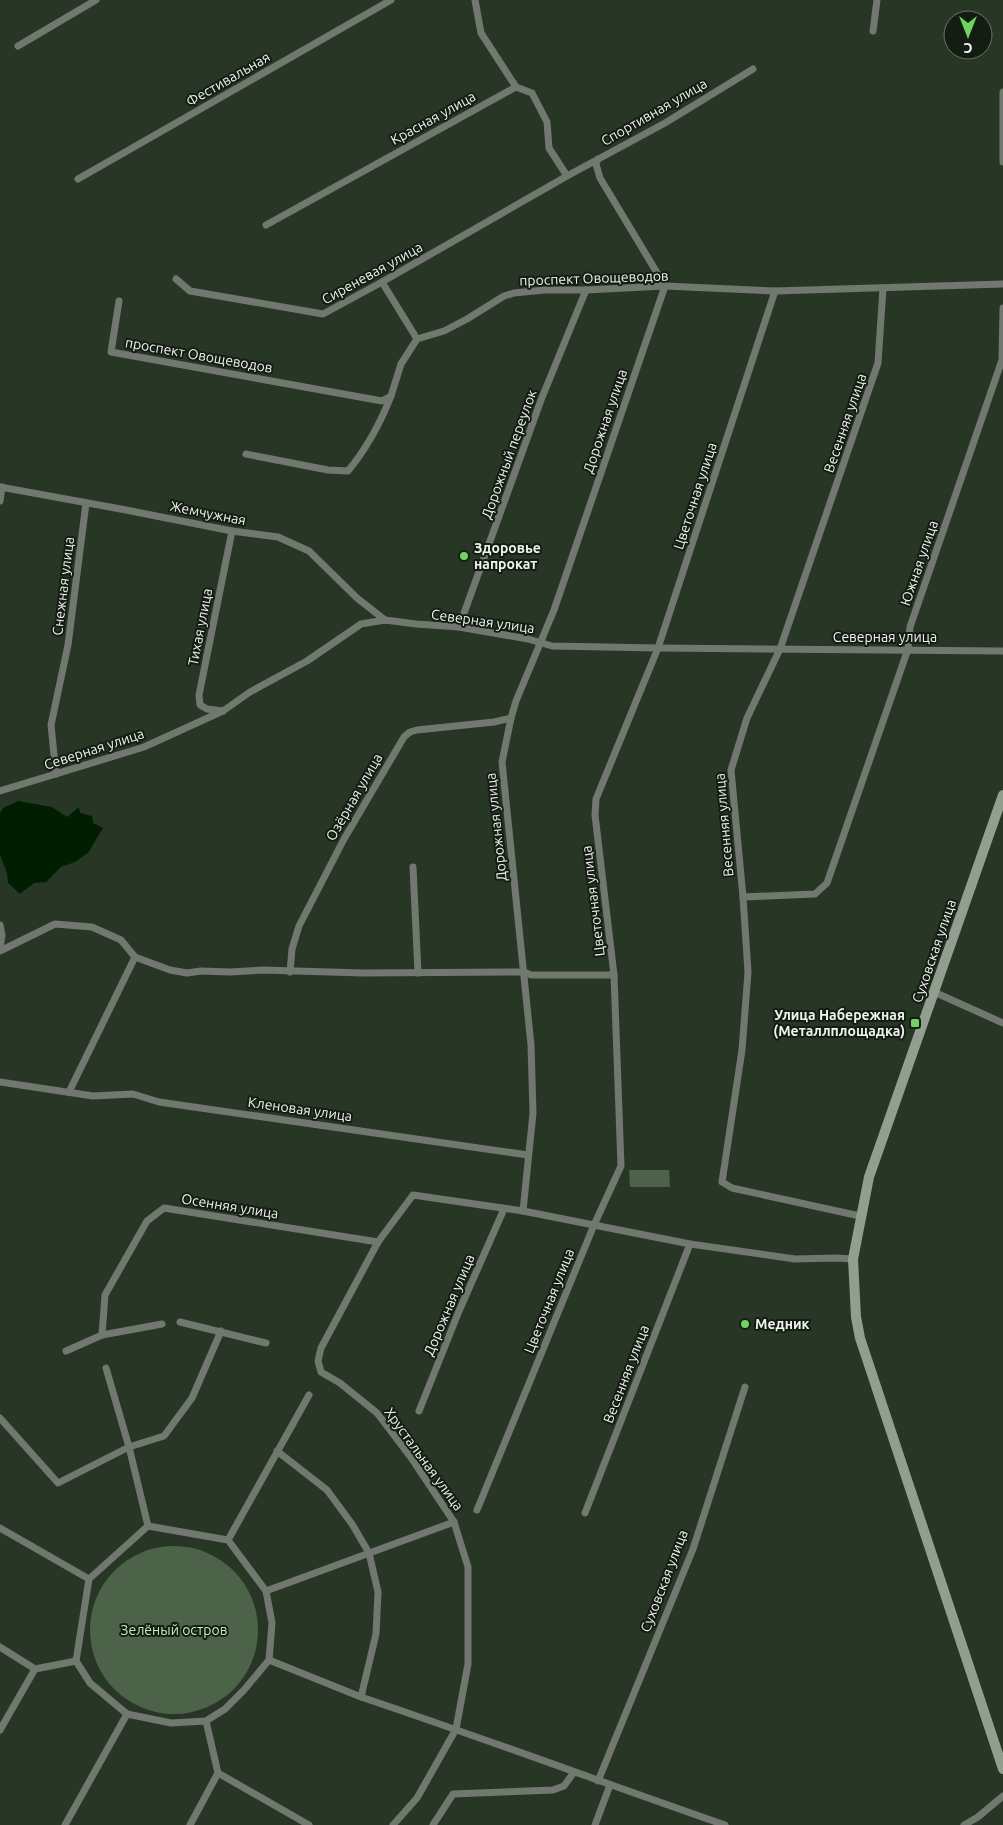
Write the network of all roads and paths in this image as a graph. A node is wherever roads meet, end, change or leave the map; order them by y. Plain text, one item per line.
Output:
1 (96, 0) edge
2 (391, 0) edge
3 (475, 0) edge
4 (876, 0) edge
5 (873, 31) dead end
6 (18, 46) dead end
7 (753, 69) dead end
8 (516, 87) junction
9 (1003, 92) edge
10 (598, 159) junction
11 (1003, 162) edge
12 (567, 176) junction
13 (78, 179) dead end
14 (266, 226) dead end
15 (176, 279) dead end
16 (382, 282) junction
17 (1003, 284) edge
18 (665, 286) junction
19 (883, 288) junction
20 (586, 290) junction
21 (775, 291) junction
22 (119, 301) dead end
23 (1003, 308) edge
24 (417, 339) junction
25 (391, 396) junction
26 (246, 454) dead end
27 (1, 487) edge
28 (0, 501) edge
29 (86, 503) junction
30 (232, 531) junction
31 (385, 620) junction
32 (459, 627) junction
33 (540, 642) junction
34 (658, 648) junction
35 (780, 649) junction
36 (908, 649) junction
37 (1003, 650) edge
38 (223, 711) junction
39 (510, 718) junction
40 (56, 774) junction
41 (0, 791) edge
42 (1003, 796) edge
43 (413, 866) dead end
44 (743, 897) junction
45 (0, 925) edge
46 (0, 949) edge
47 (135, 957) junction
48 (290, 972) junction
49 (524, 972) junction
50 (418, 973) junction
51 (614, 975) junction
52 (934, 992) junction
53 (1003, 1023) edge
54 (0, 1082) edge
55 (69, 1092) junction
56 (528, 1155) junction
57 (504, 1209) junction
58 (523, 1211) junction
59 (860, 1216) junction
60 (594, 1225) junction
61 (378, 1242) junction
62 (690, 1244) junction
63 (852, 1259) junction
64 (180, 1322) dead end
65 (162, 1324) dead end
66 (221, 1331) junction
67 (102, 1335) junction
68 (266, 1343) dead end
69 (66, 1351) dead end
70 (106, 1368) dead end
71 (745, 1387) dead end
72 (309, 1395) dead end
73 (419, 1411) dead end
74 (0, 1418) edge
75 (129, 1447) junction
76 (277, 1451) junction
77 (477, 1510) dead end
78 (585, 1513) dead end
79 (454, 1522) junction
80 (148, 1526) junction
81 (0, 1528) edge
82 (228, 1540) junction
83 (369, 1553) junction
84 (89, 1578) junction
85 (266, 1591) junction
86 (0, 1647) edge
87 (269, 1660) junction
88 (76, 1661) junction
89 (35, 1669) junction
90 (361, 1697) junction
91 (127, 1714) junction
92 (206, 1721) junction
93 (456, 1729) junction
94 (0, 1730) edge
95 (1003, 1770) edge
96 (574, 1772) junction
97 (218, 1773) junction
98 (598, 1781) junction
99 (610, 1785) junction
100 (1003, 1796) edge
101 (65, 1825) edge
102 (190, 1825) edge
103 (309, 1825) edge
104 (393, 1825) edge
105 (433, 1825) edge
106 (595, 1825) edge
107 (725, 1825) edge
108 (964, 1825) edge

1 - 6 street
2 - 13 street, Фестивальная
3 - 8 street
4 - 5 street
7 - 10 street, Спортивная улица
8 - 12 street
8 - 14 street, Красная улица
9 - 11 street
10 - 12 street, Спортивная улица
10 - 18 street
12 - 16 street, Сиреневая улица
15 - 16 street, Сиреневая улица
16 - 24 street
17 - 19 street, проспект Овощеводов
18 - 20 street, проспект Овощеводов
18 - 21 street, проспект Овощеводов
18 - 33 street, Дорожная улица
19 - 21 street, проспект Овощеводов
19 - 35 street, Весенняя улица
20 - 24 street, проспект Овощеводов
20 - 32 street, Дорожный переулок
21 - 34 street, Цветочная улица
22 - 25 street, проспект Овощеводов
23 - 36 street, Южная улица
24 - 25 street
25 - 26 street
27 - 28 street
27 - 29 street, Жемчужная
29 - 30 street, Жемчужная
29 - 40 street, Снежная улица
30 - 31 street, Жемчужная
30 - 38 street, Тихая улица
31 - 32 street, Северная улица
31 - 38 street, Северная улица
32 - 33 street, Северная улица
33 - 34 street, Северная улица
33 - 39 street, Дорожная улица
34 - 35 street, Северная улица
34 - 51 street, Цветочная улица
35 - 36 street, Северная улица
35 - 44 street, Весенняя улица
36 - 37 street, Северная улица
36 - 44 street, Южная улица
38 - 40 street, Северная улица
39 - 48 street, Озёрная улица
39 - 49 street, Дорожная улица
40 - 41 street, Северная улица
42 - 52 street, Суховская улица
43 - 50 street
44 - 59 street, Весенняя улица
45 - 46 street
46 - 47 street
47 - 48 street
47 - 55 street
48 - 50 street
49 - 50 street
49 - 51 street
49 - 56 street, Дорожная улица
51 - 60 street, Цветочная улица
52 - 53 street
52 - 59 street, Суховская улица
54 - 55 street, Кленовая улица
55 - 56 street, Кленовая улица
56 - 58 street, Дорожная улица
57 - 58 street
57 - 61 street
57 - 73 street, Дорожная улица
58 - 60 street
59 - 63 street, Суховская улица
60 - 62 street
60 - 77 street, Цветочная улица
61 - 67 street, Осенняя улица
61 - 79 street, Хрустальная улица
62 - 63 street
62 - 78 street, Весенняя улица
63 - 95 street, Суховская улица
64 - 66 street
65 - 67 street
66 - 68 street
66 - 75 street
67 - 69 street
70 - 75 street
71 - 98 street, Суховская улица
72 - 76 street
74 - 75 street
75 - 80 street
76 - 82 street
76 - 83 street
79 - 83 street
79 - 93 street
80 - 82 street
80 - 84 street
81 - 84 street
82 - 85 street
83 - 85 street
83 - 90 street
84 - 88 street
85 - 87 street
86 - 89 street
87 - 90 street
87 - 92 street
88 - 89 street
88 - 91 street
89 - 94 street
90 - 93 street
91 - 92 street
91 - 101 street
92 - 97 street
93 - 96 street
93 - 104 street
96 - 98 street
96 - 105 street
97 - 102 street
97 - 103 street
98 - 99 street
99 - 106 street
99 - 107 street
100 - 108 street

